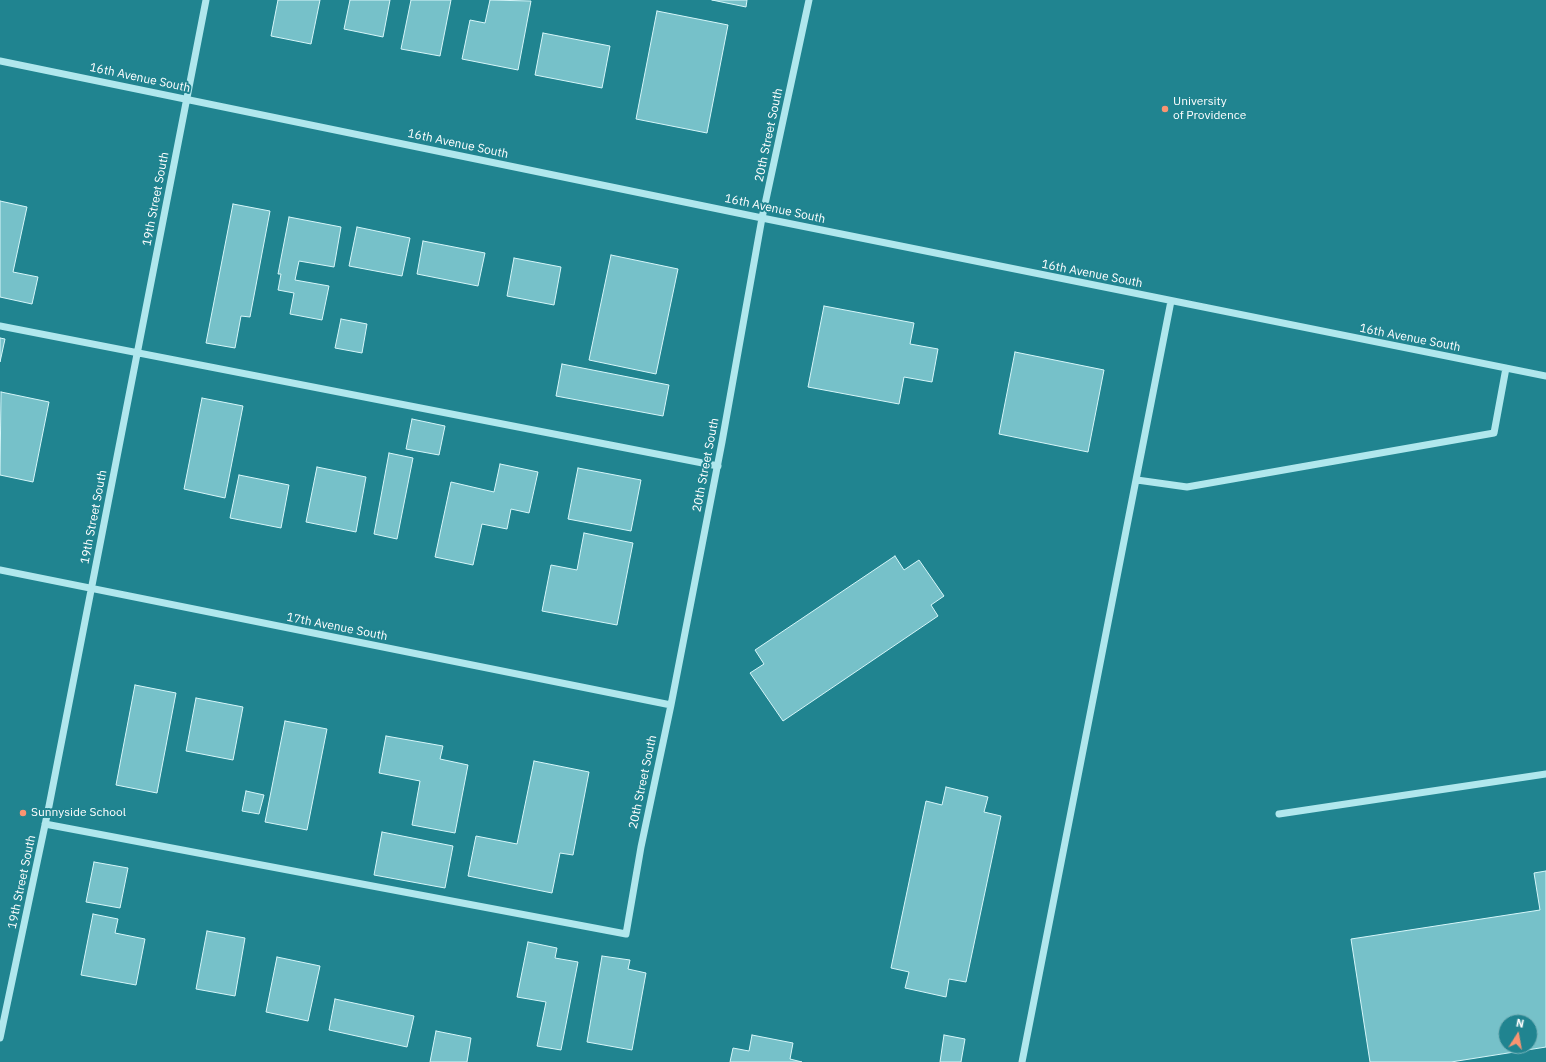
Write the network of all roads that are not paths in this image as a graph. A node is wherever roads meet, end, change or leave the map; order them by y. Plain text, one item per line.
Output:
1 (206, 0) edge
2 (809, 0) edge
3 (0, 61) edge
4 (187, 99) junction
5 (762, 218) junction
6 (1171, 301) junction
7 (0, 326) edge
8 (136, 353) junction
9 (1506, 368) junction
10 (1546, 376) edge
11 (718, 466) junction
12 (1136, 480) junction
13 (0, 570) edge
14 (91, 589) junction
15 (671, 705) junction
16 (1546, 774) edge
17 (1279, 814) dead end
18 (45, 824) junction
19 (0, 1038) edge
20 (1022, 1062) edge

1 - 4 street, 19th Street South
2 - 5 street, 20th Street South
3 - 4 street, 16th Avenue South
4 - 5 street, 16th Avenue South
4 - 8 street, 19th Street South
5 - 6 street, 16th Avenue South
5 - 11 street, 20th Street South
6 - 9 street, 16th Avenue South
6 - 12 street
7 - 8 street
8 - 11 street
8 - 14 street, 19th Street South
9 - 10 street, 16th Avenue South
9 - 12 street
11 - 15 street, 20th Street South
12 - 20 street
13 - 14 street, 17th Avenue South
14 - 15 street, 17th Avenue South
14 - 18 street, 19th Street South
15 - 18 street, 20th Street South
16 - 17 street
18 - 19 street, 19th Street South

